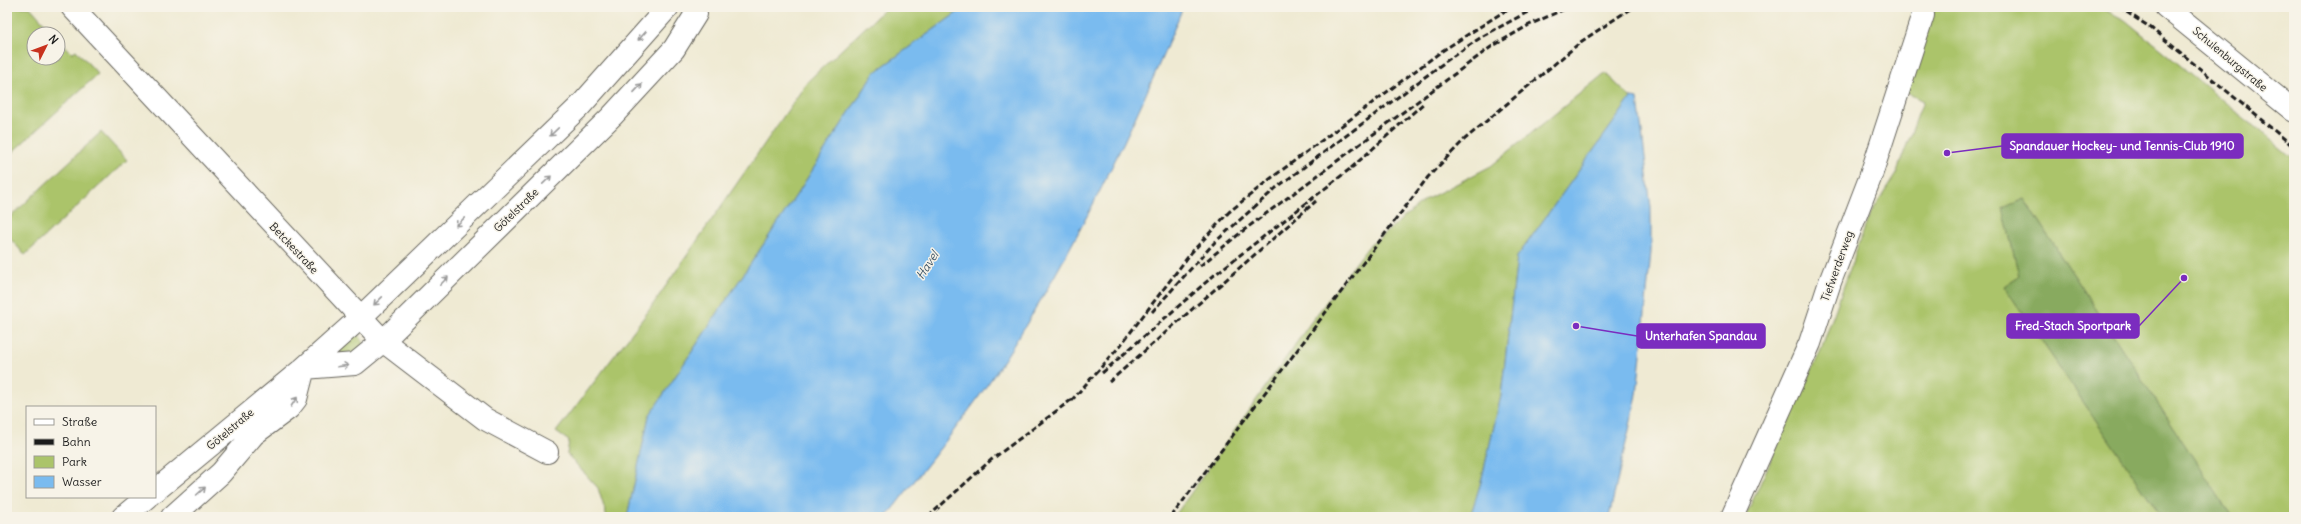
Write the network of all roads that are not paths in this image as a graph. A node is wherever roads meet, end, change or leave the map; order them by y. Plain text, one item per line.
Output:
1 (72, 7) edge
2 (668, 7) edge
3 (693, 7) edge
4 (1922, 7) edge
5 (2166, 7) edge
6 (2294, 111) edge
7 (360, 318) junction
8 (383, 341) junction
9 (304, 368) junction
10 (547, 452) dead end
11 (156, 490) edge
12 (146, 498) edge
13 (122, 517) edge
14 (172, 517) edge
15 (1732, 517) edge

1 - 7 street, Betckestraße
2 -> 7 street, Götelstraße
8 -> 3 street, Götelstraße
4 - 15 street, Tiefwerderweg
5 - 6 street, Schulenburgstraße
7 - 8 street, Betckestraße
7 - 9 street, Götelstraße
9 -> 8 street, Götelstraße
8 - 10 street, Betckestraße
9 - 11 street, Götelstraße
14 -> 9 street
12 - 13 street

